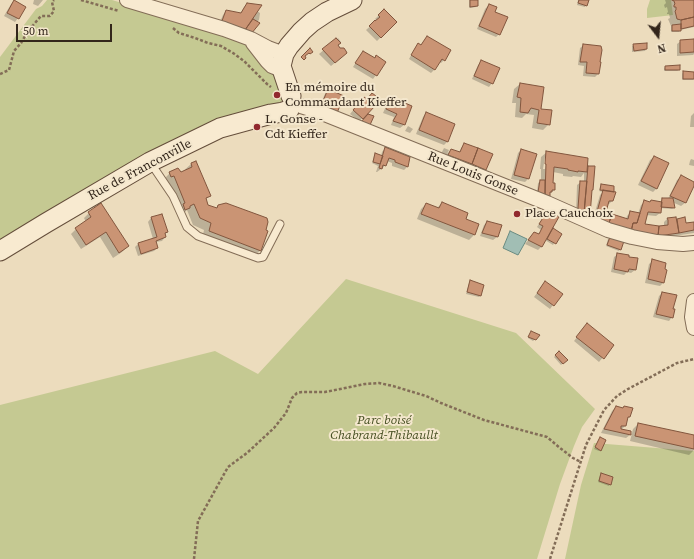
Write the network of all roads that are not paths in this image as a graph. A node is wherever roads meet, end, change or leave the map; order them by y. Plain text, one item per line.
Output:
1 (352, 0) edge
2 (124, 6) edge
3 (283, 62) junction
4 (288, 106) junction
5 (150, 162) junction
6 (280, 224) dead end
7 (694, 243) edge
8 (0, 251) edge
9 (694, 301) edge
10 (694, 328) edge

1 - 3 street
2 - 3 street
3 - 4 street
4 - 5 street, Rue de Franconville
4 - 7 street, Rue Louis Gonse
5 - 6 lane
5 - 8 street, Rue de Franconville
9 - 10 street

